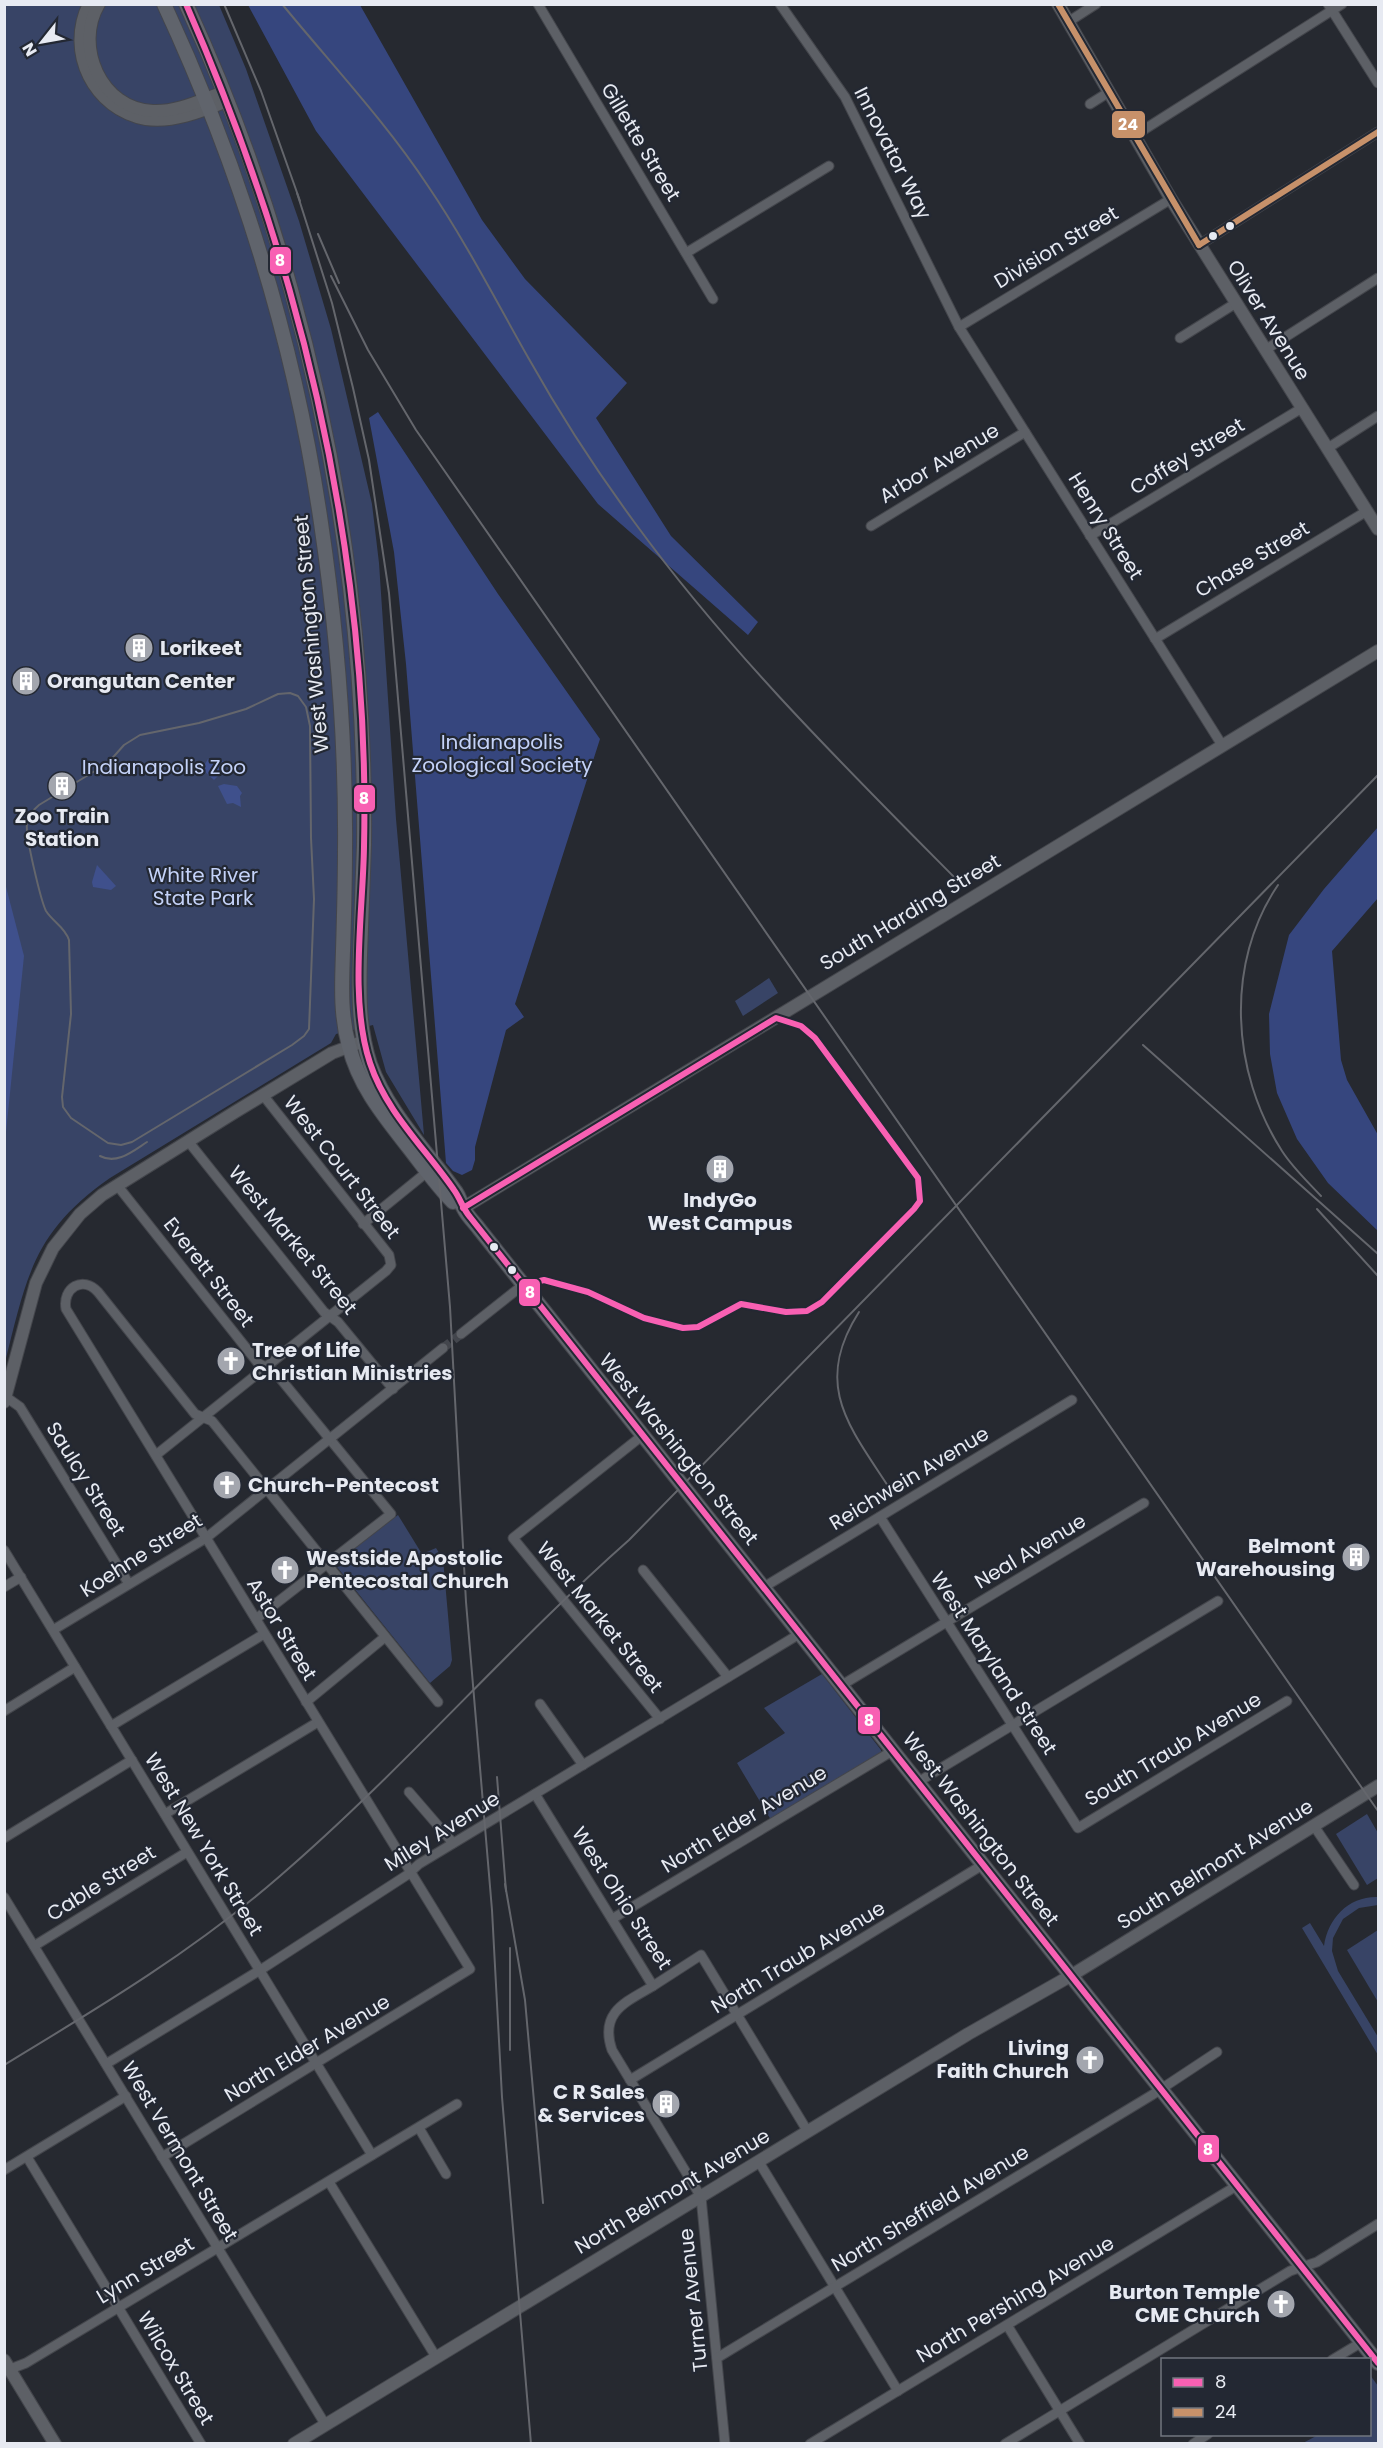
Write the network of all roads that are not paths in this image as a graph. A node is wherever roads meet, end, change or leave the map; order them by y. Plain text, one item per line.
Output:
1 (89, 4) edge
2 (99, 4) edge
3 (164, 4) edge
4 (186, 4) edge
5 (538, 4) edge
6 (780, 4) edge
7 (1058, 4) edge
8 (1096, 4) edge
9 (1342, 4) edge
10 (1330, 8) edge
11 (1068, 22) junction
12 (1378, 83) edge
13 (1109, 92) junction
14 (225, 96) junction
15 (206, 104) junction
16 (1090, 104) dead end
17 (1378, 132) edge
18 (1134, 136) junction
19 (830, 166) dead end
20 (1171, 199) junction
21 (1199, 245) junction
22 (686, 253) junction
23 (1378, 278) edge
24 (713, 299) dead end
25 (1236, 303) junction
26 (959, 327) junction
27 (1180, 338) dead end
28 (1265, 350) junction
29 (1302, 408) junction
30 (1378, 416) edge
31 (1025, 432) junction
32 (1328, 448) junction
33 (1366, 511) junction
34 (871, 526) dead end
35 (1378, 529) edge
36 (1090, 536) junction
37 (1155, 639) junction
38 (1378, 651) edge
39 (1222, 745) junction
40 (364, 1041) junction
41 (349, 1047) junction
42 (262, 1095) junction
43 (188, 1141) junction
44 (427, 1172) junction
45 (117, 1185) junction
46 (463, 1208) junction
47 (363, 1224) junction
48 (523, 1285) junction
49 (331, 1317) junction
50 (461, 1334) tunnel mouth
51 (443, 1348) tunnel mouth
52 (267, 1368) junction
53 (393, 1389) junction
54 (5, 1400) edge
55 (1072, 1400) dead end
56 (204, 1418) junction
57 (643, 1435) junction
58 (330, 1439) junction
59 (156, 1455) junction
60 (266, 1489) junction
61 (1144, 1503) dead end
62 (880, 1517) junction
63 (206, 1538) junction
64 (4, 1550) edge
65 (326, 1564) junction
66 (643, 1570) dead end
67 (21, 1577) junction
68 (129, 1584) junction
69 (4, 1587) edge
70 (764, 1587) junction
71 (1218, 1601) dead end
72 (256, 1619) junction
73 (947, 1622) junction
74 (53, 1630) junction
75 (801, 1633) junction
76 (264, 1634) junction
77 (385, 1637) junction
78 (75, 1667) junction
79 (728, 1677) junction
80 (842, 1685) junction
81 (1287, 1701) dead end
82 (306, 1702) junction
83 (438, 1702) dead end
84 (540, 1704) dead end
85 (4, 1711) edge
86 (660, 1719) junction
87 (318, 1722) junction
88 (1012, 1725) junction
89 (111, 1726) junction
90 (894, 1750) junction
91 (132, 1760) junction
92 (583, 1765) junction
93 (918, 1782) junction
94 (1378, 1786) edge
95 (409, 1792) dead end
96 (535, 1794) junction
97 (165, 1814) junction
98 (1314, 1826) junction
99 (1078, 1828) joint
100 (4, 1838) edge
101 (453, 1844) junction
102 (187, 1851) junction
103 (984, 1864) junction
104 (410, 1872) junction
105 (1354, 1885) dead end
106 (4, 1897) edge
107 (612, 1919) junction
108 (34, 1946) junction
109 (470, 1970) joint
110 (260, 1971) junction
111 (1072, 1975) junction
112 (654, 1986) junction
113 (737, 2015) junction
114 (1217, 2052) dead end
115 (106, 2064) junction
116 (316, 2064) junction
117 (630, 2080) junction
118 (1162, 2089) junction
119 (126, 2096) junction
120 (457, 2104) dead end
121 (418, 2127) junction
122 (808, 2132) junction
123 (372, 2156) junction
124 (27, 2157) junction
125 (162, 2157) junction
126 (759, 2162) junction
127 (4, 2170) edge
128 (446, 2174) dead end
129 (329, 2182) junction
130 (1238, 2185) junction
131 (701, 2197) junction
132 (1378, 2224) edge
133 (218, 2248) junction
134 (1303, 2266) junction
135 (834, 2287) junction
136 (118, 2307) junction
137 (1007, 2325) junction
138 (1362, 2342) junction
139 (436, 2357) junction
140 (717, 2358) junction
141 (1335, 2358) edge
142 (1377, 2359) edge
143 (6, 2367) edge
144 (897, 2391) junction
145 (1060, 2411) junction
146 (325, 2424) junction
147 (55, 2444) edge
148 (201, 2444) edge
149 (294, 2444) edge
150 (725, 2444) edge
151 (810, 2444) edge
152 (1005, 2444) edge
153 (1080, 2444) edge

1 - 15 street
2 - 15 street
3 - 15 main road, West Washington Street
4 - 14 main road, West Washington Street
5 - 22 street, Gillette Street
6 - 26 street, Innovator Way
7 - 11 street, Oliver Avenue
8 - 11 street
9 - 10 street
10 - 12 street
10 - 18 street
11 - 13 street, Oliver Avenue
13 - 16 street
13 - 18 street, Oliver Avenue
14 - 15 street
14 - 40 main road, West Washington Street
15 - 41 main road, West Washington Street
17 - 21 street
18 - 20 street, Oliver Avenue
19 - 22 street
20 - 21 street, Oliver Avenue
20 - 26 street, Division Street
21 - 25 street, Oliver Avenue
22 - 24 street, Gillette Street
23 - 28 street
25 - 27 street
25 - 28 street, Oliver Avenue
26 - 31 street, Henry Street
28 - 29 street, Oliver Avenue
29 - 32 street, Oliver Avenue
29 - 36 street, Coffey Street
30 - 32 street
31 - 34 street, Arbor Avenue
31 - 36 street, Henry Street
32 - 33 street, Oliver Avenue
33 - 35 street, Oliver Avenue
33 - 37 street, Chase Street
36 - 37 street, Henry Street
37 - 39 street, Henry Street
38 - 39 street, South Harding Street
39 - 46 street, South Harding Street
40 - 41 street
40 - 46 main road, West Washington Street
41 - 42 street
41 - 44 main road, West Washington Street
42 - 43 street
42 - 47 street, West Court Street
43 - 45 street
43 - 49 street, West Market Street
44 - 46 main road, West Washington Street
44 - 47 street
45 - 52 street, Everett Street
45 - 54 street
46 - 48 main road, West Washington Street
47 - 49 street, West Court Street
48 - 50 street
48 - 57 main road, West Washington Street
49 - 52 street
49 - 53 street, West Market Street
51 - 53 street, Koehne Street
52 - 56 street
52 - 58 street, Everett Street
53 - 58 street, Koehne Street
54 - 68 street, Saulcy Street
55 - 62 street, Reichwein Avenue
56 - 59 street
56 - 59 street, Astor Street
56 - 60 street
57 - 70 main road, West Washington Street
57 - 86 street, West Market Street
58 - 60 street, Koehne Street
58 - 65 street, Everett Street
59 - 63 street, Astor Street
60 - 63 street, Koehne Street
60 - 65 street
61 - 73 street, Neal Avenue
62 - 70 street, Reichwein Avenue
62 - 73 street, West Maryland Street
63 - 68 street, Koehne Street
63 - 72 street, Astor Street
64 - 67 street, West New York Street
65 - 72 street
65 - 77 street
66 - 79 street
67 - 69 street
67 - 74 street, West New York Street
68 - 74 street, Koehne Street
70 - 75 main road, West Washington Street
71 - 88 street
72 - 76 street, Astor Street
73 - 80 street, Neal Avenue
73 - 88 street, West Maryland Street
74 - 78 street, West New York Street
75 - 79 street, Miley Avenue
75 - 80 main road, West Washington Street
76 - 82 street, Astor Street
76 - 89 street
77 - 82 street
77 - 83 street
78 - 85 street
78 - 89 street, West New York Street
79 - 86 street, Miley Avenue
80 - 90 main road, West Washington Street
81 - 99 street, South Traub Avenue
82 - 87 street, Astor Street
84 - 92 street
86 - 92 street, Miley Avenue
87 - 97 street
87 - 104 street, Astor Street
88 - 93 street
88 - 99 street, West Maryland Street
89 - 91 street, West New York Street
90 - 93 main road, West Washington Street
90 - 107 street, North Elder Avenue
91 - 97 street, West New York Street
91 - 100 street
92 - 96 street, Miley Avenue
93 - 103 main road, West Washington Street
94 - 98 street, South Belmont Avenue
95 - 101 street
96 - 101 street, Miley Avenue
96 - 107 street, West Ohio Street
97 - 102 street, West New York Street
98 - 105 street
98 - 111 street, South Belmont Avenue
101 - 104 street, Miley Avenue
102 - 108 street, Cable Street
102 - 110 street, West New York Street
103 - 111 main road, West Washington Street
103 - 113 street, North Traub Avenue
104 - 109 street, Astor Street
104 - 110 street, Miley Avenue
106 - 108 street, West Vermont Street
107 - 112 street, West Ohio Street
108 - 115 street, West Vermont Street
109 - 116 street, North Elder Avenue
110 - 115 street, Miley Avenue
110 - 116 street, West New York Street
111 - 118 main road, West Washington Street
111 - 122 street, North Belmont Avenue
112 - 113 street, West Ohio Street
112 - 117 street, Turner Avenue
113 - 117 street, North Traub Avenue
113 - 122 street, West Ohio Street
114 - 118 street, North Sheffield Avenue
115 - 119 street, West Vermont Street
116 - 123 street, West New York Street
116 - 125 street, North Elder Avenue
117 - 131 street, Turner Avenue
118 - 130 main road, West Washington Street
118 - 135 street, North Sheffield Avenue
119 - 124 street
119 - 125 street, West Vermont Street
120 - 121 street, Lynn Street
121 - 123 street, Lynn Street
121 - 128 street
122 - 126 street, North Belmont Avenue
123 - 129 street, Lynn Street
124 - 127 street
124 - 136 street, Wilcox Street
125 - 133 street, West Vermont Street
126 - 131 street, North Belmont Avenue
126 - 135 street
129 - 133 street, Lynn Street
129 - 139 street
130 - 134 main road, West Washington Street
130 - 137 street, North Pershing Avenue
131 - 139 street, North Belmont Avenue
131 - 140 street, Turner Avenue
132 - 134 street
133 - 136 street, Lynn Street
133 - 146 street, West Vermont Street
134 - 138 main road, West Washington Street
134 - 145 street
135 - 140 street, North Sheffield Avenue
135 - 144 street
136 - 143 street, Lynn Street
136 - 148 street, Wilcox Street
137 - 144 street, North Pershing Avenue
137 - 145 street
138 - 141 street
138 - 142 main road, West Washington Street
139 - 146 street, North Belmont Avenue
140 - 150 street, Turner Avenue
143 - 147 street
144 - 151 street, North Pershing Avenue
145 - 152 street
145 - 153 street
146 - 149 street, North Belmont Avenue

